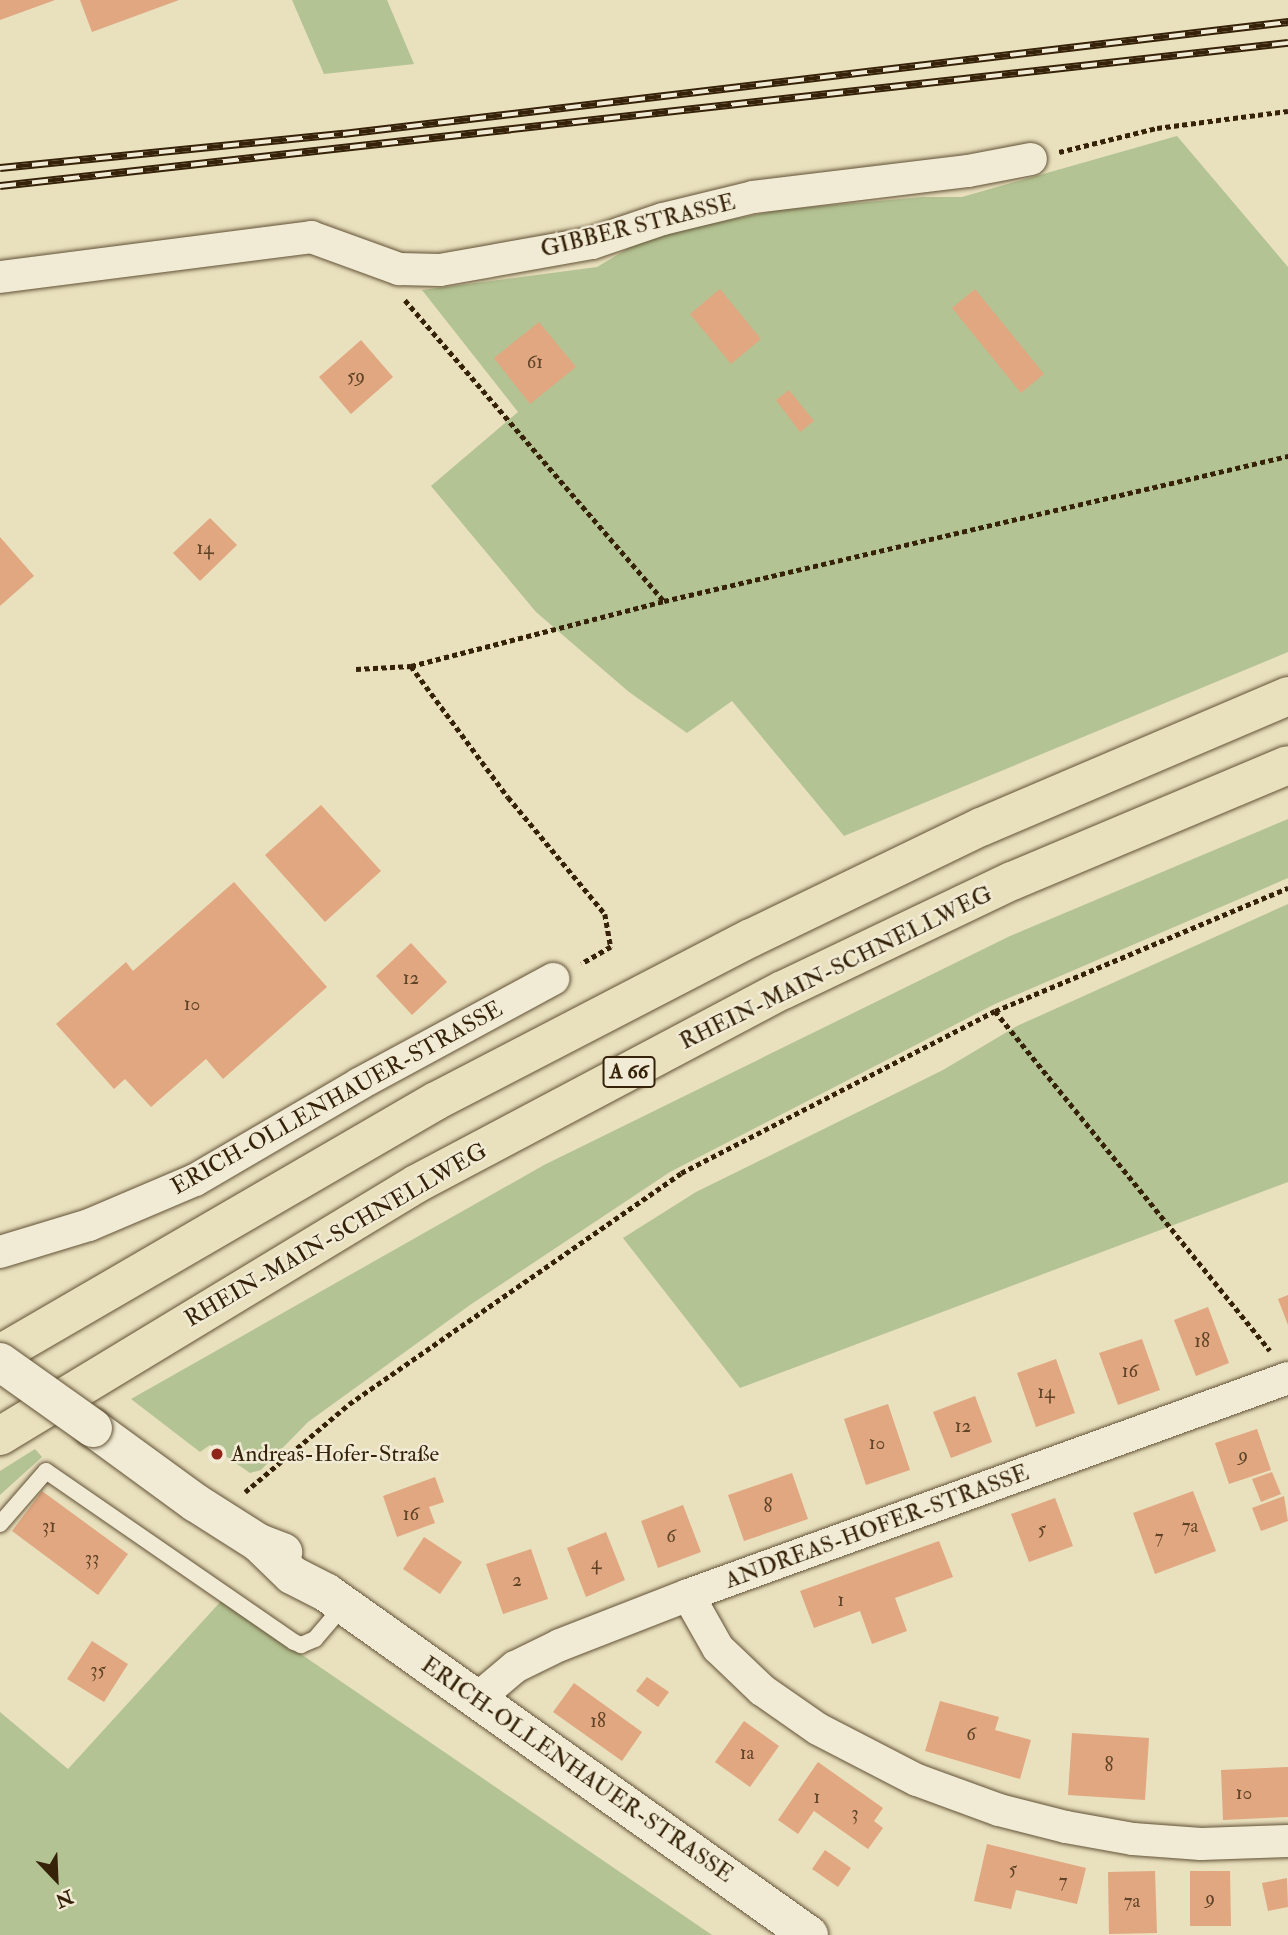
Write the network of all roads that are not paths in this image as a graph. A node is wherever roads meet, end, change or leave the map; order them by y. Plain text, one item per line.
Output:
1 (1031, 159) road end
2 (0, 277) edge
3 (1288, 696) edge
4 (1288, 765) edge
5 (553, 979) road end
6 (0, 1252) edge
7 (0, 1354) edge
8 (0, 1362) edge
9 (1280, 1366) edge
10 (0, 1436) edge
11 (0, 1524) edge
12 (688, 1595) junction
13 (335, 1599) junction
14 (477, 1699) junction
15 (1288, 1840) edge
16 (809, 1935) edge

1 - 2 street, GIBBER STRASSE
3 - 7 highway
4 - 10 highway, RHEIN-MAIN-SCHNELLWEG / A 66
5 - 6 street, ERICH-OLLENHAUER-STRASSE
8 - 13 street, ERICH-OLLENHAUER-STRASSE, bridge
9 - 12 street, ANDREAS-HOFER-STRASSE
11 - 13 lane
12 - 14 street, ANDREAS-HOFER-STRASSE
12 - 15 street
13 - 14 street, ERICH-OLLENHAUER-STRASSE
14 - 16 street, ERICH-OLLENHAUER-STRASSE

